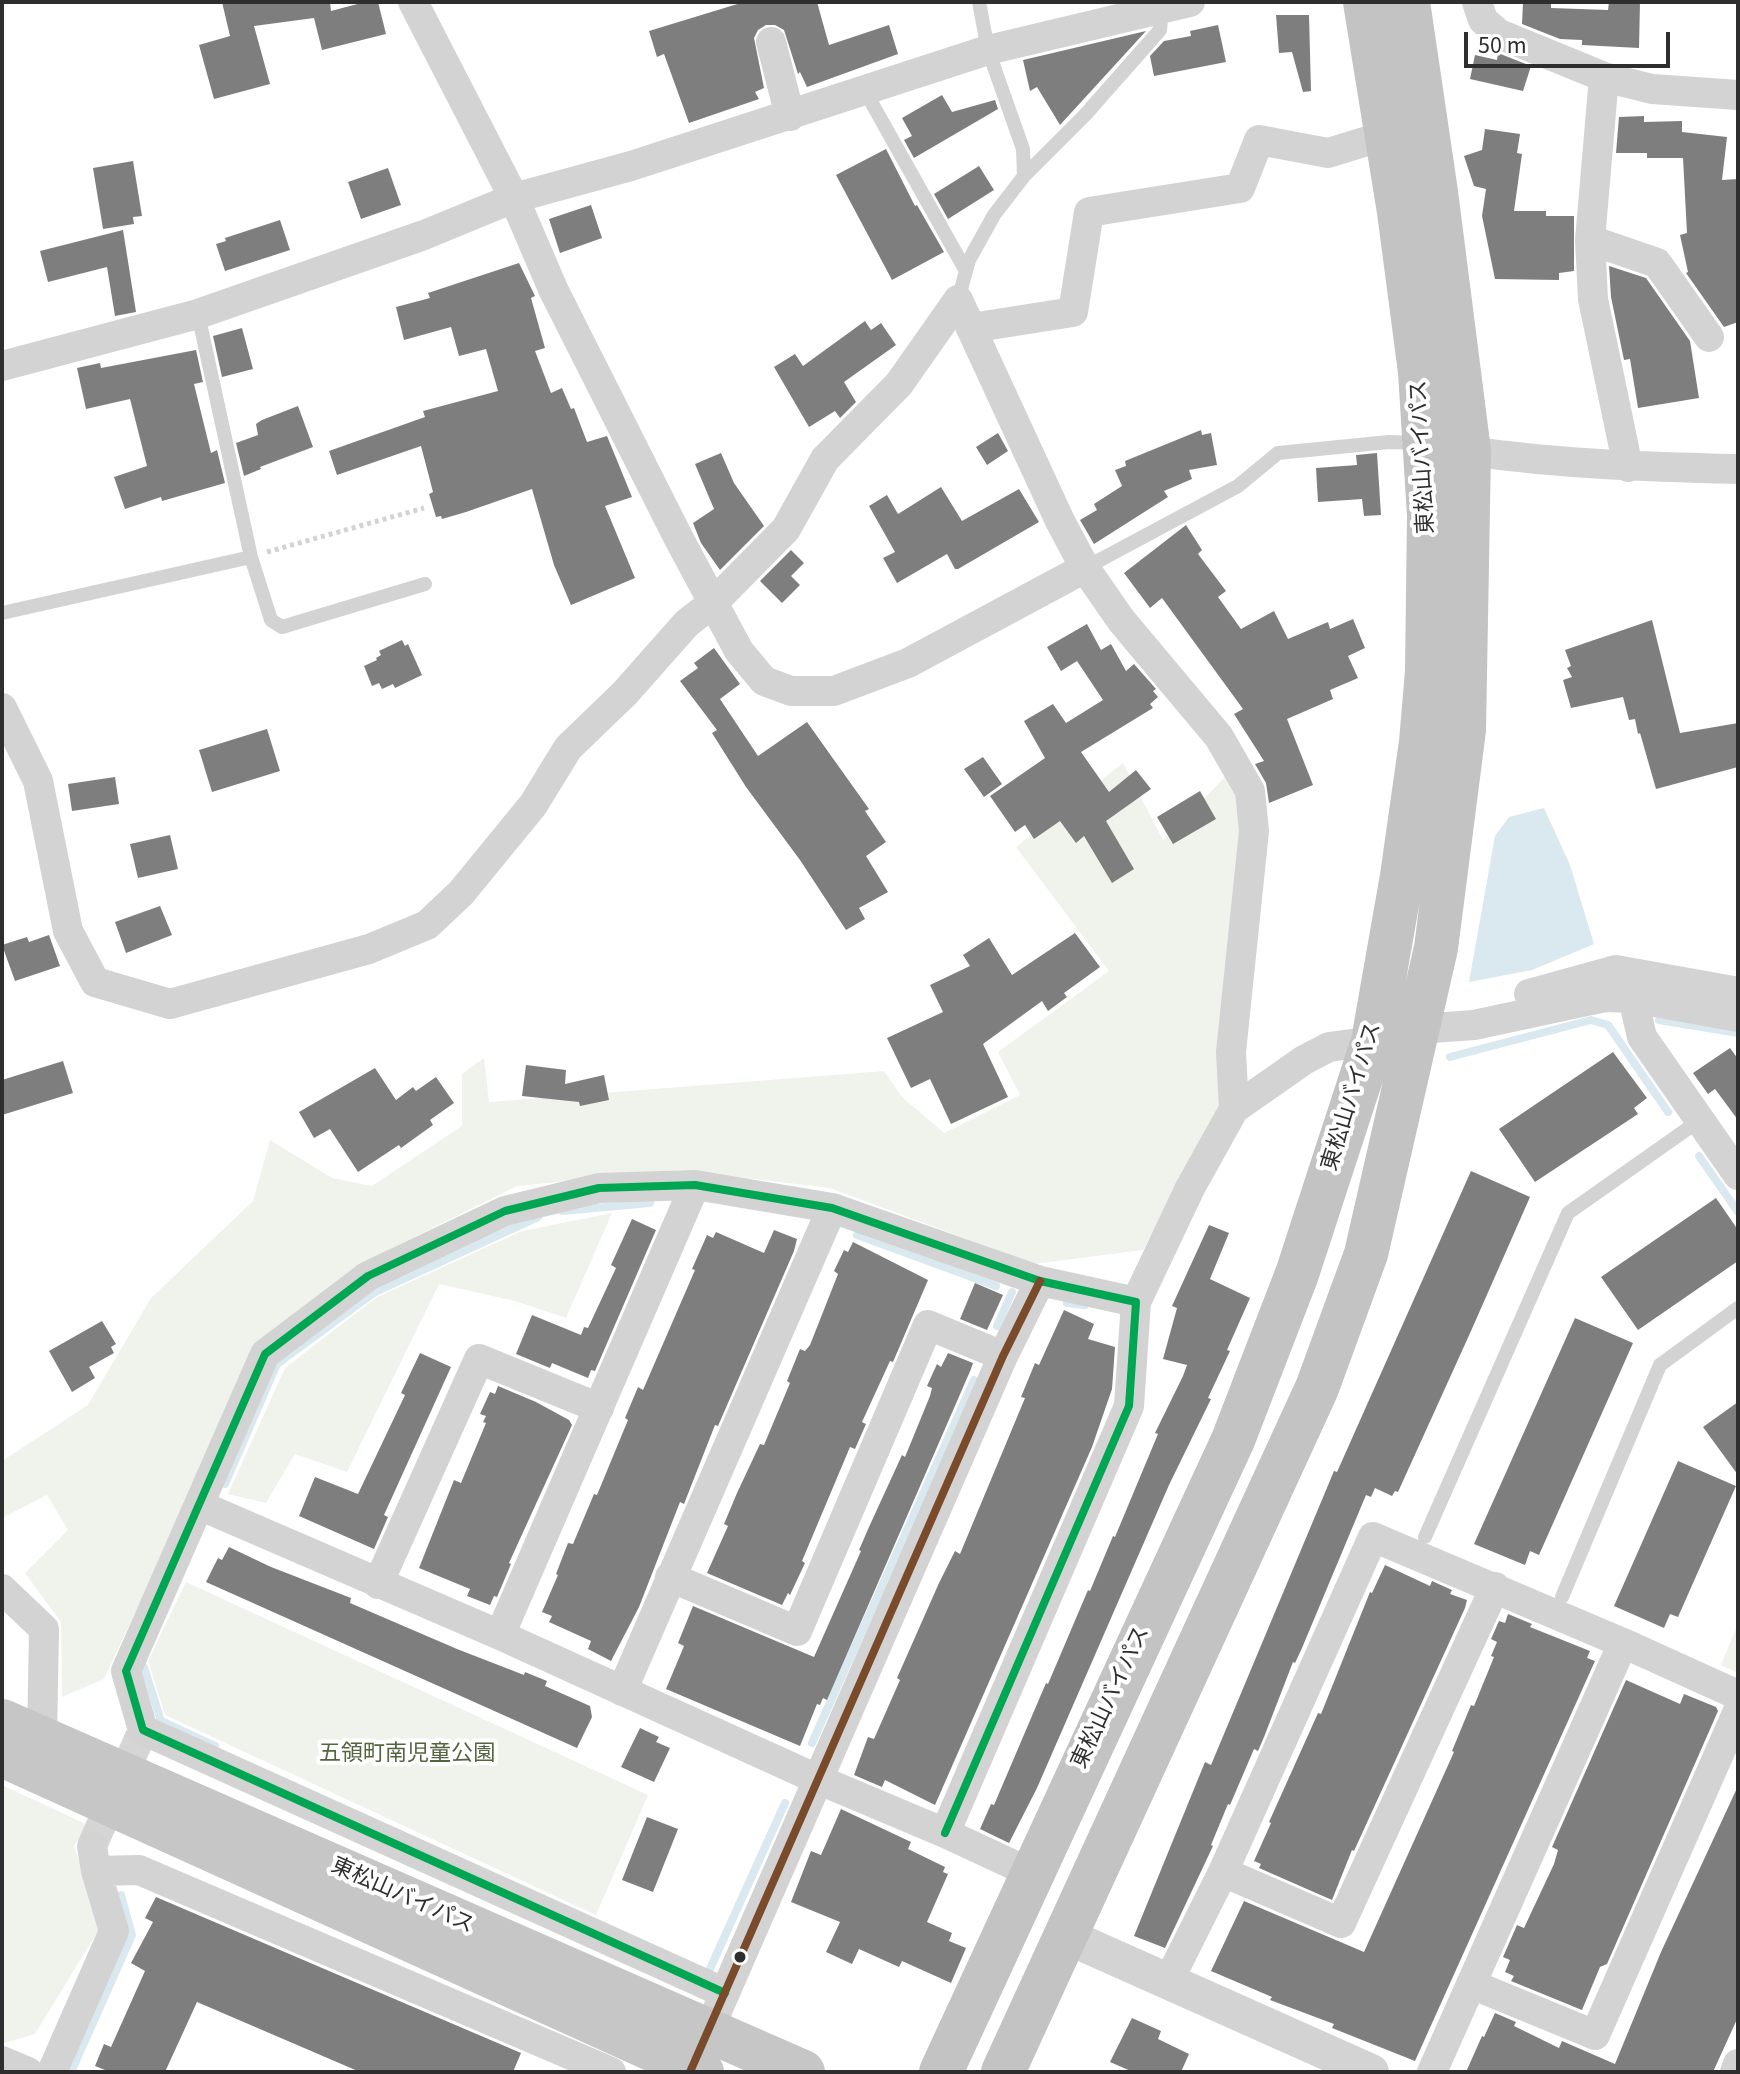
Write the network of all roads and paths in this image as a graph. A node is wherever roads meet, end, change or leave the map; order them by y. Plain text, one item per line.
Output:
1 (413, 2) edge
2 (979, 2) edge
3 (1365, 2) edge
4 (1408, 2) edge
5 (1477, 2) edge
6 (1176, 5) edge
7 (771, 42) dead end
8 (988, 50) junction
9 (1604, 77) junction
10 (865, 91) junction
11 (1738, 95) edge
12 (790, 116) junction
13 (1387, 135) junction
14 (1024, 176) junction
15 (514, 198) junction
16 (1590, 240) junction
17 (962, 286) junction
18 (198, 314) junction
19 (971, 328) junction
20 (1709, 337) dead end
21 (2, 366) edge
22 (1426, 443) junction
23 (1469, 451) junction
24 (1628, 467) junction
25 (1738, 469) edge
26 (424, 508) dead end
27 (251, 557) junction
28 (1085, 568) junction
29 (425, 584) dead end
30 (713, 603) junction
31 (2, 613) edge
32 (2, 708) edge
33 (1738, 992) edge
34 (1633, 998) junction
35 (1738, 1017) edge
36 (1474, 1025) junction
37 (1418, 1029) junction
38 (1373, 1041) junction
39 (1234, 1109) junction
40 (1700, 1120) junction
41 (1738, 1175) edge
42 (695, 1185) junction
43 (832, 1208) junction
44 (1040, 1281) junction
45 (1136, 1302) junction
46 (1738, 1308) edge
47 (1003, 1356) junction
48 (599, 1408) junction
49 (199, 1505) junction
50 (1425, 1537) dead end
51 (670, 1577) junction
52 (378, 1584) junction
53 (1495, 1587) junction
54 (2, 1589) edge
55 (1562, 1597) dead end
56 (500, 1635) junction
57 (1623, 1643) junction
58 (622, 1691) junction
59 (1738, 1695) edge
60 (1738, 1711) edge
61 (2, 1721) edge
62 (42, 1739) junction
63 (2, 1755) edge
64 (817, 1779) junction
65 (945, 1833) junction
66 (1223, 1872) junction
67 (1031, 1873) junction
68 (1064, 1935) junction
69 (1168, 1982) junction
70 (1471, 1984) junction
71 (704, 2047) edge
72 (2, 2061) edge
73 (1738, 2064) edge
74 (28, 2072) edge
75 (52, 2072) edge
76 (611, 2072) edge
77 (803, 2072) edge
78 (941, 2072) edge
79 (1003, 2072) edge
80 (1371, 2072) edge
81 (1432, 2072) edge
82 (1735, 2072) edge

1 - 15 street
2 - 8 lane
3 - 13 highway, 東松山バイパス
4 - 23 highway, 東松山バイパス
5 - 9 street
6 - 8 street
6 - 14 lane
7 - 12 street
8 - 10 street
8 - 14 lane
9 - 11 street
9 - 16 street
10 - 12 street
10 - 17 lane
12 - 15 street
13 - 19 street
13 - 22 highway, 東松山バイパス
14 - 17 lane
15 - 18 street
15 - 30 street
16 - 20 street
16 - 24 street
17 - 19 street
17 - 30 street
18 - 21 street
18 - 27 lane
19 - 28 street
22 - 28 lane
22 - 38 highway, 東松山バイパス
23 - 24 street
23 - 37 highway, 東松山バイパス
24 - 25 street
26 - 27 path
27 - 29 lane
27 - 31 lane
28 - 30 street
28 - 39 street
30 - 32 street
33 - 36 street
34 - 35 street
34 - 36 street
34 - 40 street
36 - 37 street
37 - 38 street
37 - 68 highway, 東松山バイパス
38 - 39 street
38 - 67 highway, 東松山バイパス
39 - 45 street
40 - 41 street
40 - 50 lane
42 - 43 street
42 - 48 street
42 - 49 street
43 - 44 street
43 - 51 street
44 - 45 street
44 - 47 street
45 - 65 street
46 - 55 lane
47 - 51 street
47 - 64 street
48 - 52 street
48 - 56 street
49 - 52 street
49 - 71 street
51 - 58 street
52 - 56 street
53 - 57 street
53 - 66 street
53 - 66 street
54 - 62 street
56 - 58 street
57 - 59 street
57 - 70 street
58 - 64 street
60 - 70 street
61 - 62 main road, 東松山バイパス
62 - 71 main road, 東松山バイパス
63 - 71 main road, 東松山バイパス
64 - 65 street
64 - 71 street
65 - 67 street
66 - 69 street
67 - 78 highway, 東松山バイパス
68 - 69 street
68 - 79 highway, 東松山バイパス
69 - 80 street
70 - 81 street
71 - 77 main road, 東松山バイパス
72 - 74 street
73 - 82 street
75 - 76 street

